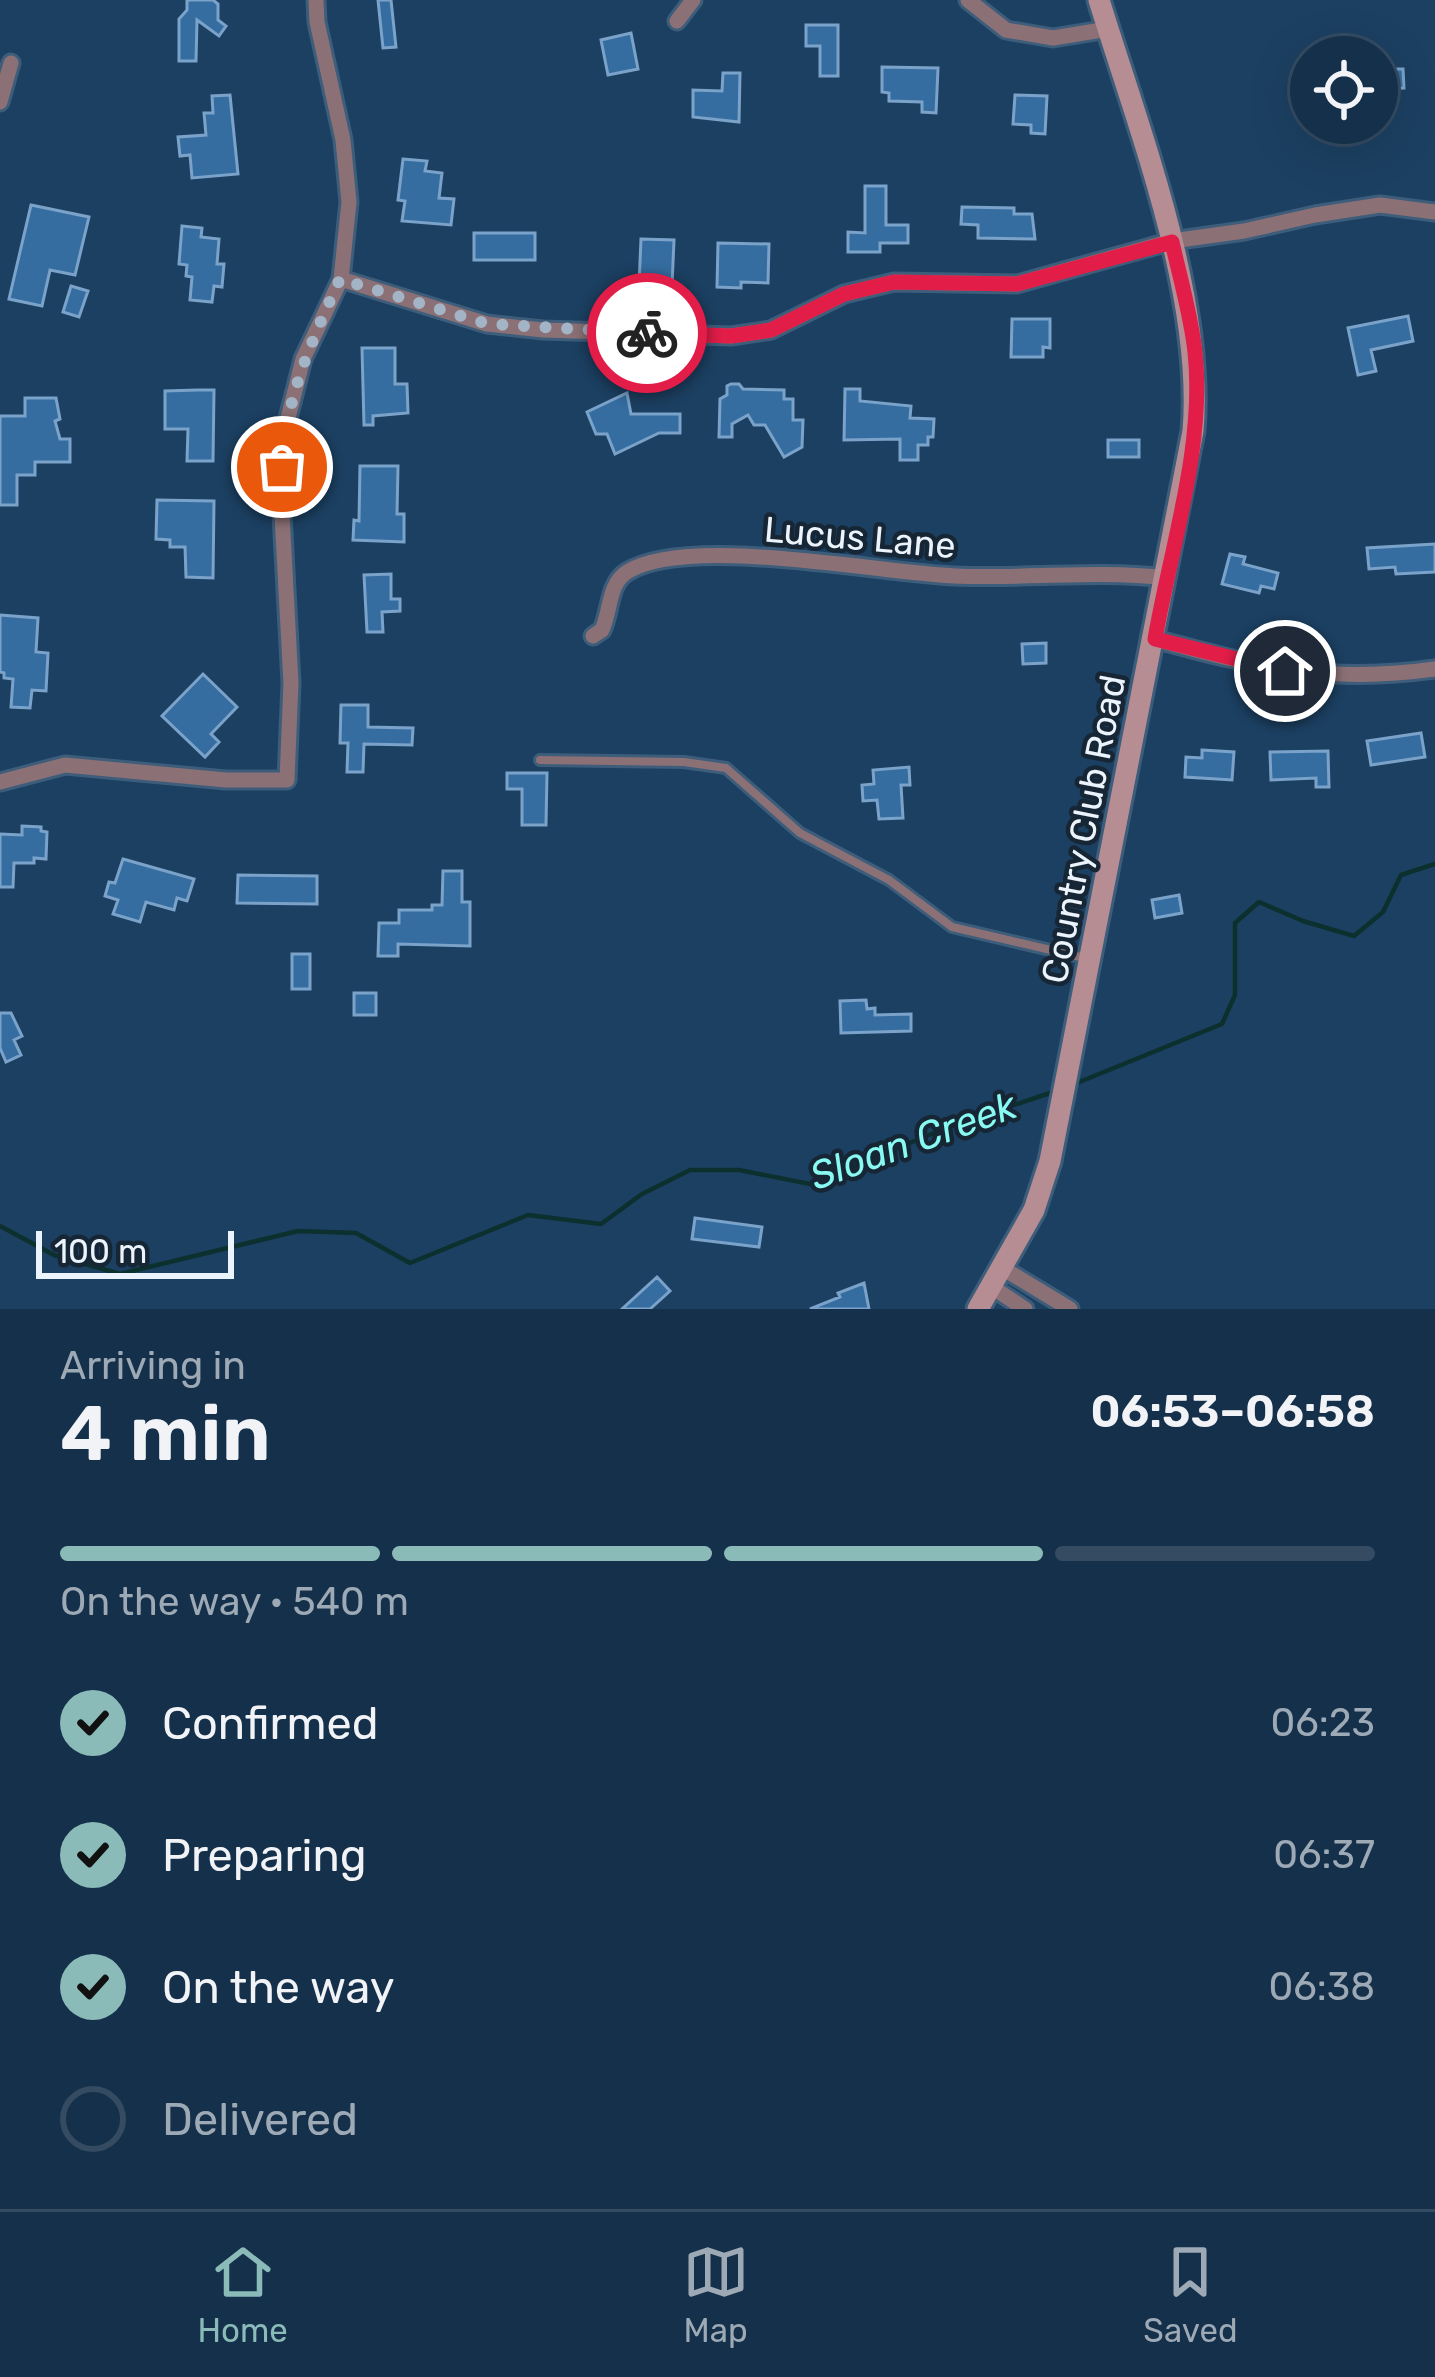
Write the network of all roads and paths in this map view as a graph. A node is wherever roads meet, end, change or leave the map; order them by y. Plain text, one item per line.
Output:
1 (316, 0) edge
2 (693, 0) edge
3 (968, 0) edge
4 (1099, 0) edge
5 (677, 21) dead end
6 (1108, 29) junction
7 (11, 63) dead end
8 (0, 102) edge
9 (1435, 212) edge
10 (1172, 242) junction
11 (340, 279) junction
12 (1166, 578) junction
13 (593, 636) dead end
14 (1155, 639) junction
15 (1435, 669) edge
16 (539, 760) dead end
17 (0, 782) edge
18 (1090, 960) junction
19 (998, 1278) junction
20 (978, 1309) edge
21 (1025, 1309) edge
22 (1070, 1309) edge

1 - 11 street
2 - 5 street
3 - 6 street
4 - 6 main road, Country Club Road
6 - 10 main road, Country Club Road
7 - 8 street
9 - 10 street
10 - 11 street
10 - 12 main road, Country Club Road
11 - 17 street
12 - 13 street, Lucus Lane
12 - 14 main road, Country Club Road
14 - 15 street
14 - 18 main road, Country Club Road
16 - 18 lane
18 - 19 main road, Country Club Road
19 - 20 main road, Country Club Road
19 - 21 street
19 - 22 street

